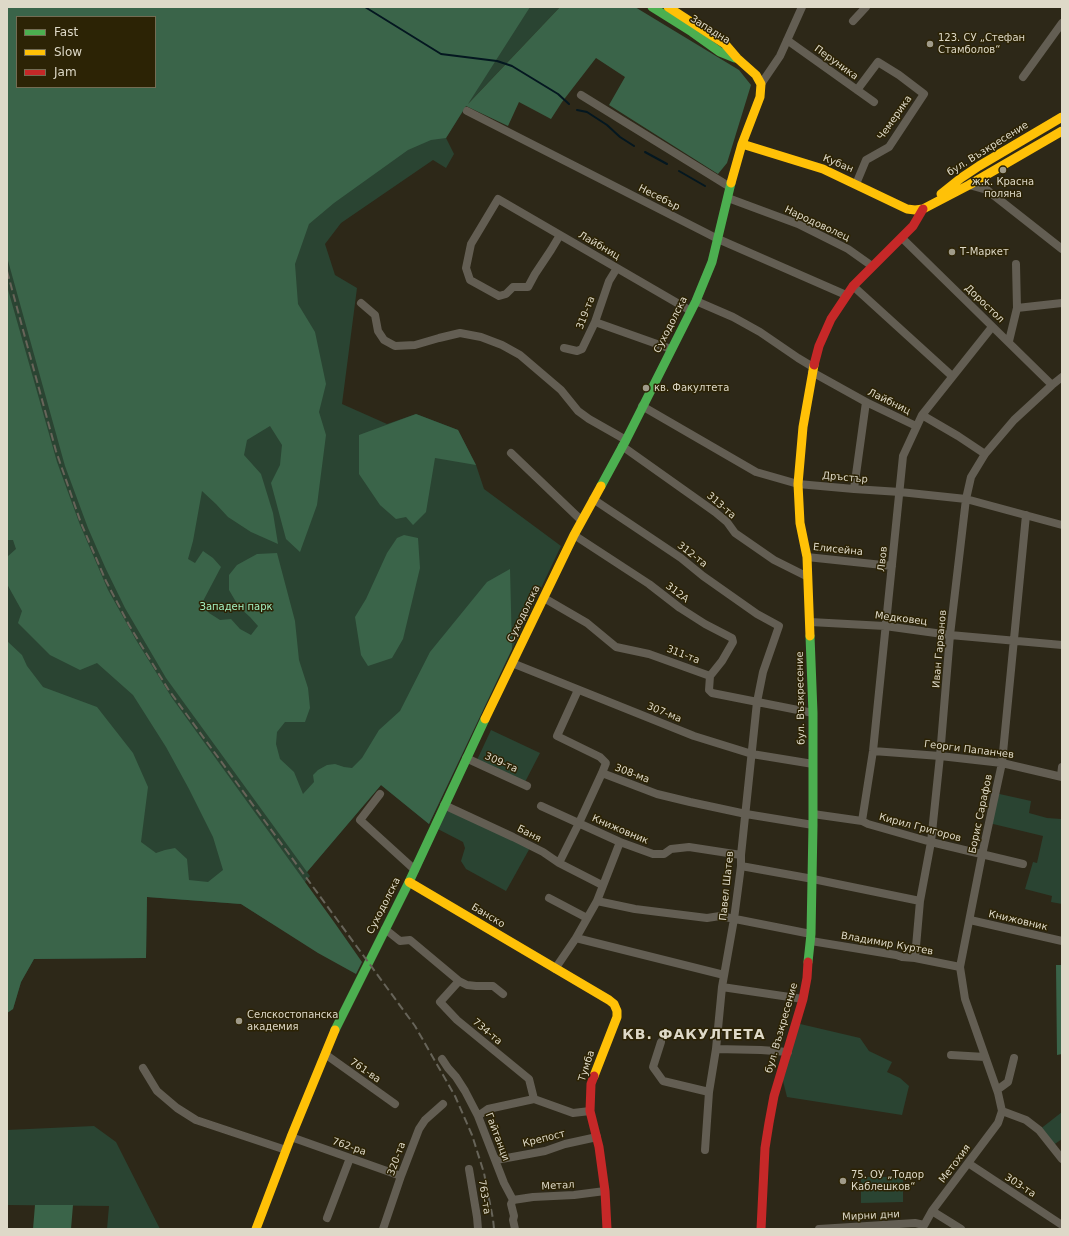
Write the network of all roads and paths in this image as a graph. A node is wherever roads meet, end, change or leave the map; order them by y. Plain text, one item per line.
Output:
1 (652, 7) edge
2 (668, 7) edge
3 (802, 7) edge
4 (866, 7) edge
5 (854, 21) dead end
6 (1062, 23) edge
7 (787, 40) junction
8 (736, 58) junction
9 (1023, 77) dead end
10 (761, 84) junction
11 (857, 90) junction
12 (581, 95) dead end
13 (874, 102) dead end
14 (467, 111) dead end
15 (1062, 117) edge
16 (1062, 131) edge
17 (742, 144) junction
18 (856, 184) junction
19 (968, 185) junction
20 (730, 187) junction
21 (728, 198) junction
22 (926, 207) junction
23 (560, 235) junction
24 (902, 238) junction
25 (718, 239) junction
26 (1062, 249) edge
27 (1016, 264) dead end
28 (872, 266) junction
29 (617, 268) junction
30 (853, 286) junction
31 (846, 295) junction
32 (696, 301) junction
33 (361, 303) dead end
34 (1062, 304) edge
35 (1017, 308) junction
36 (691, 311) junction
37 (595, 322) junction
38 (992, 327) junction
39 (1009, 341) junction
40 (564, 348) dead end
41 (671, 349) junction
42 (813, 370) junction
43 (952, 376) junction
44 (1062, 377) edge
45 (1052, 385) junction
46 (866, 402) junction
47 (642, 406) junction
48 (922, 415) junction
49 (916, 426) junction
50 (624, 443) junction
51 (511, 453) dead end
52 (985, 454) junction
53 (798, 484) junction
54 (854, 489) junction
55 (900, 492) junction
56 (593, 499) junction
57 (966, 499) junction
58 (1026, 516) junction
59 (582, 520) junction
60 (1062, 525) edge
61 (574, 536) junction
62 (807, 557) junction
63 (892, 566) junction
64 (808, 577) junction
65 (544, 598) junction
66 (810, 622) junction
67 (779, 626) joint
68 (885, 626) junction
69 (950, 635) junction
70 (1014, 641) junction
71 (1062, 645) edge
72 (512, 663) junction
73 (710, 676) junction
74 (578, 690) junction
75 (757, 702) junction
76 (813, 713) junction
77 (873, 751) junction
78 (752, 754) junction
79 (940, 756) junction
80 (466, 758) junction
81 (1002, 763) junction
82 (813, 764) junction
83 (1062, 767) edge
84 (602, 773) junction
85 (1061, 776) edge
86 (527, 786) dead end
87 (380, 794) dead end
88 (444, 805) junction
89 (541, 806) dead end
90 (746, 814) junction
91 (813, 814) junction
92 (862, 821) junction
93 (579, 823) junction
94 (813, 824) junction
95 (620, 842) junction
96 (931, 842) junction
97 (741, 855) junction
98 (982, 855) junction
99 (559, 863) junction
100 (1022, 864) dead end
101 (741, 866) junction
102 (415, 870) junction
103 (813, 879) junction
104 (409, 882) junction
105 (602, 885) junction
106 (549, 898) dead end
107 (597, 901) junction
108 (920, 901) junction
109 (587, 918) junction
110 (734, 919) junction
111 (970, 920) junction
112 (385, 929) junction
113 (811, 937) junction
114 (576, 938) junction
115 (1062, 941) edge
116 (915, 958) junction
117 (960, 968) junction
118 (555, 969) junction
119 (724, 975) junction
120 (459, 981) junction
121 (722, 987) junction
122 (503, 994) dead end
123 (803, 999) junction
124 (661, 1042) dead end
125 (716, 1049) junction
126 (788, 1052) junction
127 (325, 1054) junction
128 (951, 1055) dead end
129 (985, 1057) junction
130 (1014, 1058) dead end
131 (442, 1059) dead end
132 (143, 1068) dead end
133 (996, 1090) junction
134 (709, 1092) junction
135 (534, 1098) junction
136 (395, 1104) dead end
137 (443, 1104) dead end
138 (590, 1111) junction
139 (1002, 1111) junction
140 (478, 1116) junction
141 (291, 1137) junction
142 (597, 1137) junction
143 (286, 1150) junction
144 (705, 1150) dead end
145 (350, 1158) junction
146 (1062, 1159) edge
147 (496, 1160) junction
148 (968, 1163) junction
149 (469, 1169) dead end
150 (401, 1176) junction
151 (605, 1191) junction
152 (513, 1200) junction
153 (932, 1211) junction
154 (327, 1218) dead end
155 (1062, 1225) edge
156 (923, 1227) edge
157 (384, 1228) edge
158 (256, 1229) edge
159 (393, 1229) edge
160 (478, 1229) edge
161 (515, 1229) edge
162 (606, 1229) edge
163 (761, 1229) edge
164 (820, 1229) edge
165 (961, 1229) edge
166 (1060, 1229) edge

1 - 8 street, Западна
2 - 8 street, Западна
3 - 7 street, Суходолска
4 - 5 street
6 - 9 street
7 - 10 street, Суходолска
7 - 11 street, Перуника
8 - 10 street, Западна
10 - 17 street, Суходолска
11 - 13 street, Перуника
11 - 18 street, Чемерика
12 - 20 street
14 - 25 street, Несебър
15 - 22 street, бул. Възкресение
16 - 19 street, бул. Възкресение
17 - 18 street, Кубан
17 - 20 street, Суходолска
18 - 22 street, Кубан
19 - 22 street, бул. Възкресение
19 - 26 street
20 - 21 street, Суходолска
21 - 25 street, Суходолска
21 - 28 street, Народоволец
22 - 24 street, бул. Възкресение
23 - 23 street, Лайбниц
23 - 29 street, Лайбниц
24 - 28 street, бул. Възкресение
24 - 38 street, Доростол
25 - 31 street, Несебър
25 - 32 street, Суходолска
27 - 35 street
28 - 30 street, бул. Възкресение
29 - 36 street, Лайбниц
29 - 37 street, 319-та
30 - 31 street, бул. Възкресение
30 - 43 street
31 - 42 street, бул. Възкресение
32 - 36 street, Суходолска
32 - 42 street, Лайбниц
33 - 50 street, 313-та
34 - 35 street
35 - 39 street
36 - 41 street, Суходолска
37 - 40 street, 319-та
37 - 41 street
38 - 39 street, Доростол
38 - 43 street, Лвов
39 - 45 street, Доростол
41 - 47 street, Суходолска
42 - 46 street, Лайбниц
42 - 53 street, бул. Възкресение
43 - 48 street, Лвов
44 - 45 street, Иван Гарванов
45 - 52 street, Иван Гарванов
46 - 49 street, Лайбниц
46 - 54 street
47 - 50 street, Суходолска
47 - 53 street, Дръстър
48 - 49 street, Лвов
48 - 52 street, Лайбниц
49 - 55 street, Лвов
50 - 56 street, Суходолска
50 - 64 street, 313-та
51 - 59 street
52 - 57 street, Иван Гарванов
53 - 54 street, Дръстър
53 - 62 street, бул. Възкресение
54 - 55 street, Дръстър
55 - 57 street, Дръстър
55 - 63 street, Лвов
56 - 59 street, Суходолска
56 - 67 street, 312-та
57 - 58 street, Дръстър
57 - 69 street, Иван Гарванов
58 - 60 street, Дръстър
58 - 70 street, Борис Сарафов
59 - 61 street, Суходолска
61 - 65 street, Суходолска
61 - 73 street, 312А
62 - 63 street, Елисейна
62 - 64 street, бул. Възкресение
63 - 68 street, Лвов
64 - 66 street, бул. Възкресение
65 - 72 street, Суходолска
65 - 73 street, 311-та
66 - 68 street, Медковец
66 - 76 street, бул. Възкресение
67 - 75 street, Павел Шатев
68 - 69 street, Медковец
68 - 77 street, Лвов
69 - 70 street, Медковец
69 - 79 street, Иван Гарванов
70 - 71 street, Медковец
70 - 81 street, Борис Сарафов
72 - 74 street, 307-ма
72 - 80 street, Суходолска
73 - 75 street
74 - 78 street, 307-ма
74 - 84 street, 308-ма
75 - 76 street
75 - 78 street, Павел Шатев
76 - 82 street, бул. Възкресение
77 - 79 street, Георги Папанчев
77 - 92 street, Лвов
78 - 82 street, 307-ма
78 - 90 street, Павел Шатев
79 - 81 street, Георги Папанчев
79 - 96 street, Иван Гарванов
80 - 86 street, 309-та
80 - 88 street, Суходолска
81 - 85 street, Георги Папанчев
81 - 98 street, Борис Сарафов
82 - 91 street, бул. Възкресение
83 - 85 street
84 - 90 street, 308-ма
84 - 93 street
87 - 102 street
88 - 99 street, Баня
88 - 102 street, Суходолска
89 - 93 street, Книжовник
90 - 94 street
90 - 97 street, Павел Шатев
91 - 92 street, Кирил Григоров
91 - 94 street, бул. Възкресение
92 - 96 street, Кирил Григоров
93 - 95 street, Книжовник
93 - 99 street
94 - 103 street, бул. Възкресение
95 - 97 street, Книжовник
95 - 105 street
96 - 98 street, Кирил Григоров
96 - 108 street, Иван Гарванов
97 - 101 street, Павел Шатев
98 - 100 street, Кирил Григоров
98 - 111 street, Борис Сарафов
99 - 105 street, Баня
101 - 103 street
101 - 110 street, Павел Шатев
102 - 104 street, Суходолска
103 - 108 street
103 - 113 street, бул. Възкресение
104 - 112 street, Суходолска
104 - 118 street, Банско
105 - 107 street
106 - 109 street
107 - 109 street
107 - 110 street, Владимир Куртев
108 - 116 street, Иван Гарванов
109 - 114 street
110 - 113 street, Владимир Куртев
110 - 119 street, Павел Шатев
111 - 115 street, Книжовник
111 - 117 street, Борис Сарафов
112 - 120 street
112 - 127 street, Суходолска
113 - 116 street, Владимир Куртев
113 - 123 street, бул. Възкресение
114 - 118 street
114 - 119 street
116 - 117 street, Владимир Куртев
117 - 129 street, Борис Сарафов
118 - 138 street, Тумба
119 - 121 street, Павел Шатев
120 - 122 street
120 - 135 street, 734-та
121 - 123 street
121 - 125 street, Павел Шатев
123 - 126 street, бул. Възкресение
124 - 134 street
125 - 126 street
125 - 134 street, Павел Шатев
126 - 163 street, бул. Възкресение
127 - 136 street, 761-ва
127 - 141 street, Суходолска
128 - 129 street
129 - 133 street, Борис Сарафов
130 - 133 street
131 - 140 street, Гайтанци
132 - 143 street
133 - 139 street, Борис Сарафов
134 - 144 street, Павел Шатев
135 - 138 street
135 - 140 street
137 - 150 street, 320-та
138 - 142 street, Тумба
139 - 146 street
139 - 148 street, Метохия
140 - 147 street, Гайтанци
141 - 143 street, Суходолска
141 - 145 street, 762-ра
142 - 147 street, Крепост
142 - 151 street, Тумба
143 - 158 street, Суходолска
145 - 150 street, 762-ра
145 - 154 street
147 - 152 street, Гайтанци
148 - 153 street, Метохия
148 - 155 street, 303-та
149 - 160 street, 763-та
150 - 157 street, 320-та
151 - 152 street, Метал
151 - 162 street, Тумба
152 - 161 street, Гайтанци
153 - 156 street, Метохия
153 - 165 street
155 - 166 street
156 - 164 street, Мирни дни
157 - 159 street

